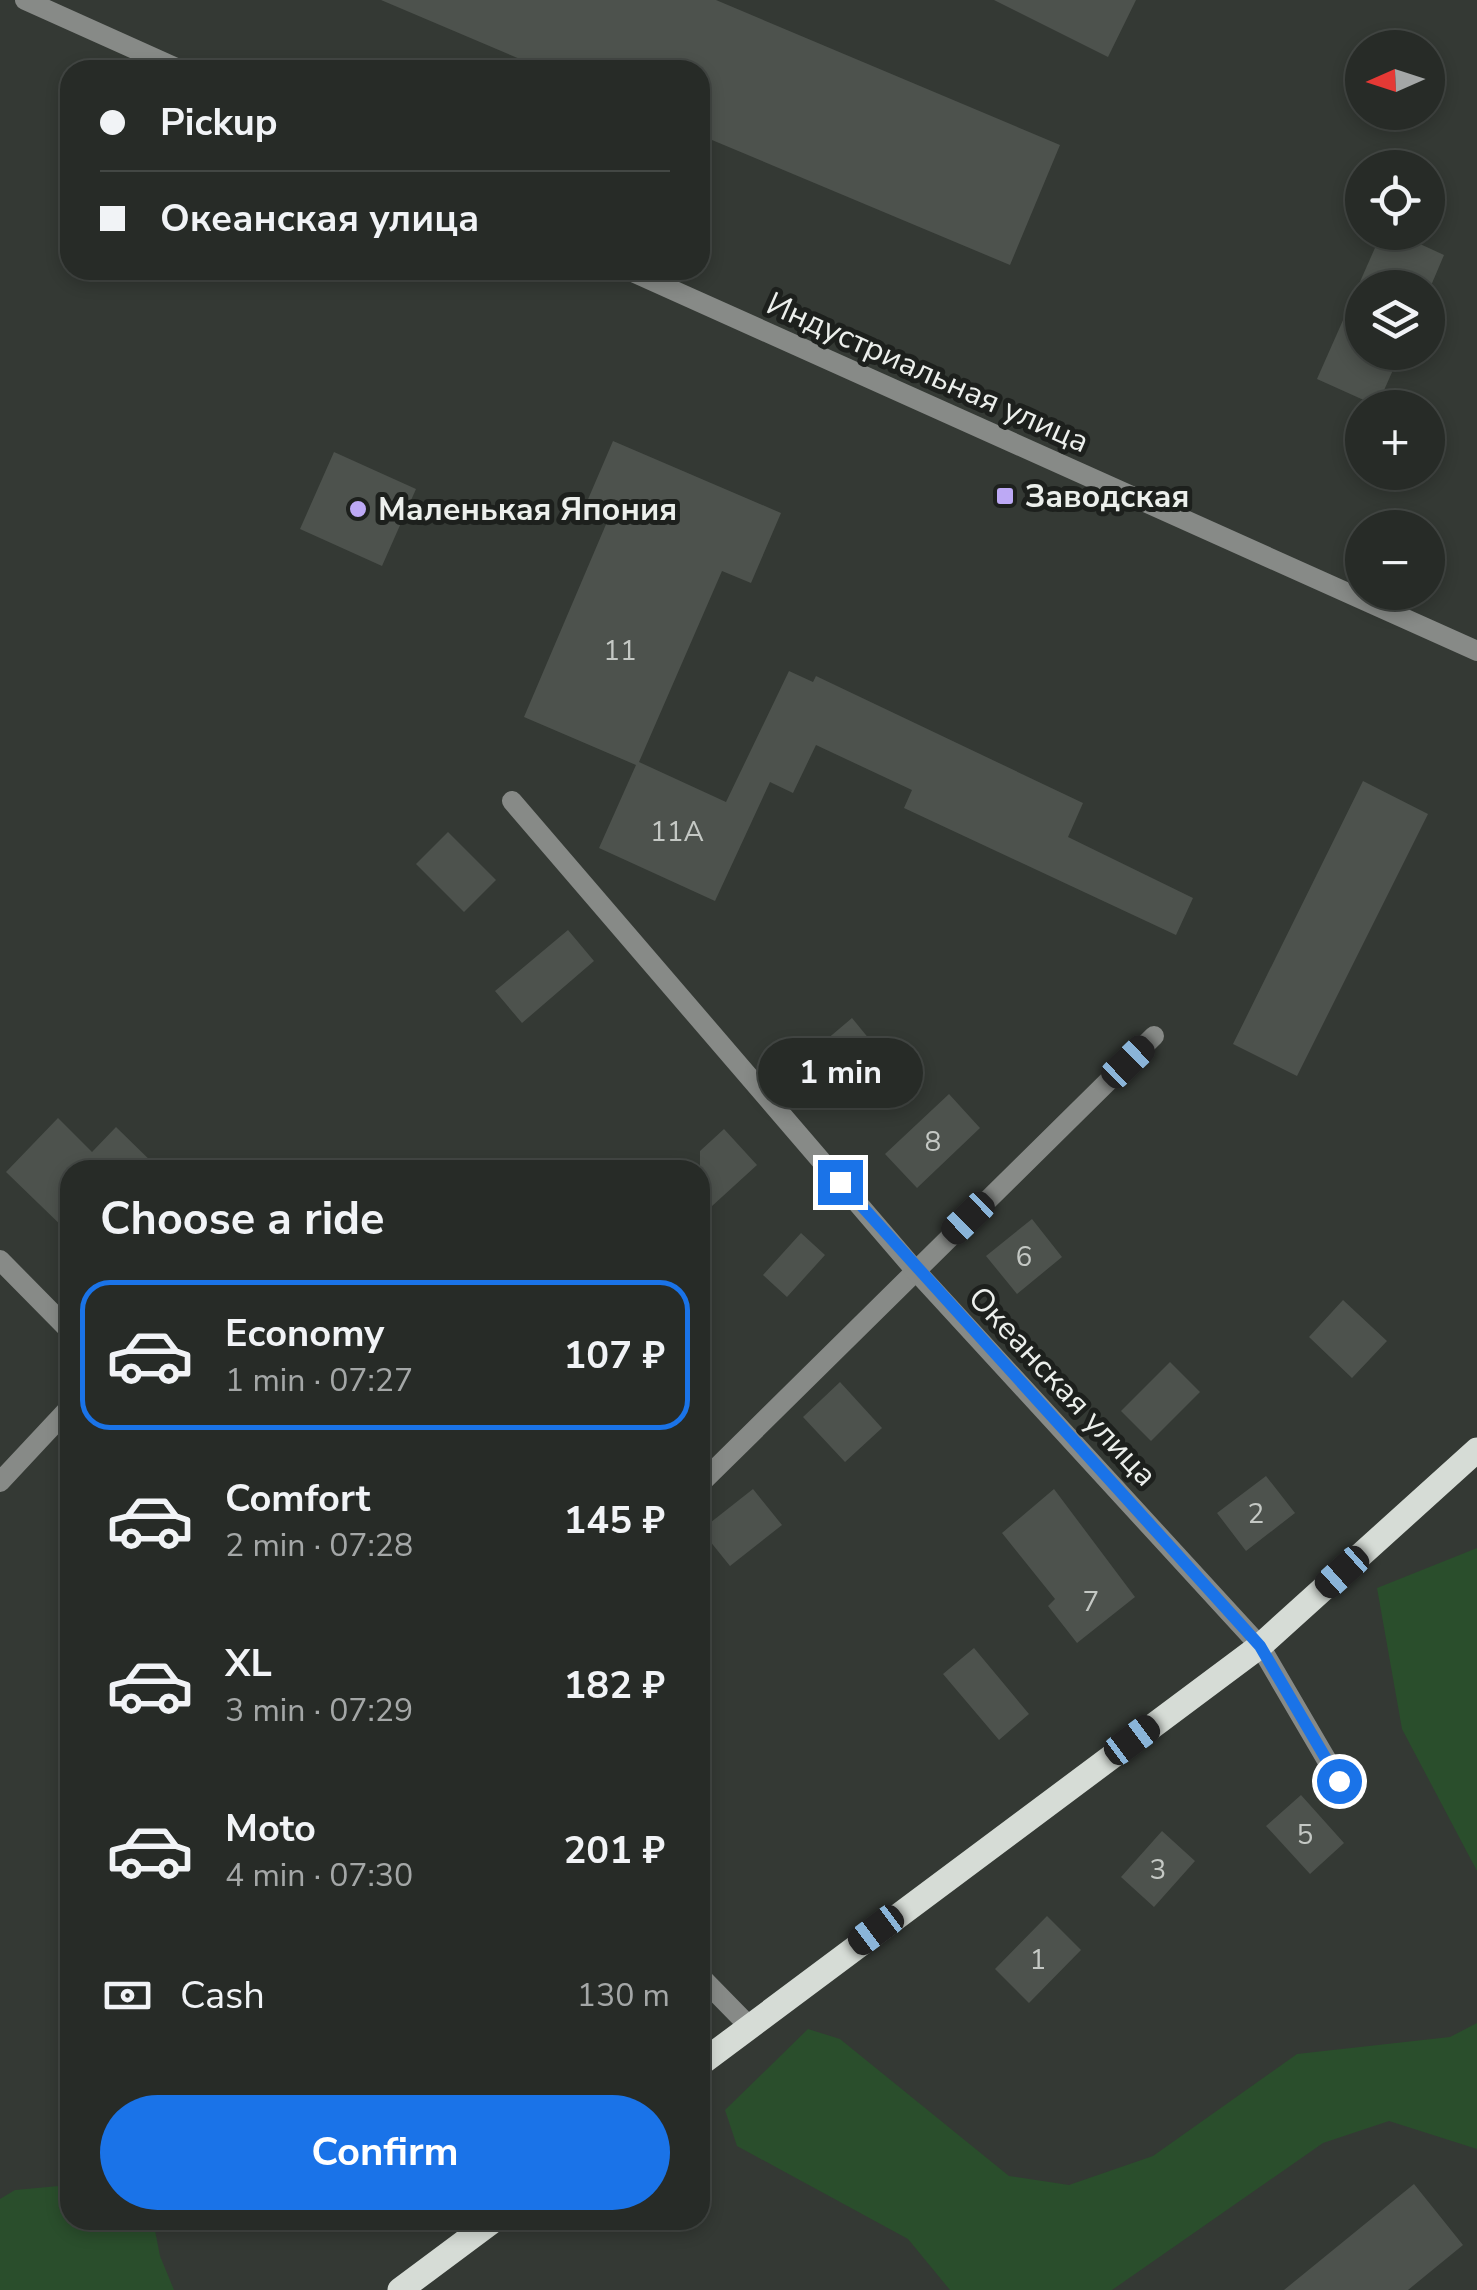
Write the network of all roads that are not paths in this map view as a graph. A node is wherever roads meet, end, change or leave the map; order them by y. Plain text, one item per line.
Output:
1 (25, 0) edge
2 (160, 60) edge
3 (650, 280) edge
4 (1477, 651) edge
5 (512, 800) dead end
6 (1154, 1036) dead end
7 (0, 1260) edge
8 (916, 1270) junction
9 (60, 1322) edge
10 (60, 1417) edge
11 (1477, 1450) edge
12 (710, 1474) edge
13 (0, 1482) edge
14 (1260, 1646) junction
15 (1339, 1781) dead end
16 (710, 1986) edge
17 (748, 2025) junction
18 (710, 2056) edge
19 (481, 2230) edge
20 (400, 2290) edge

1 - 2 street
3 - 4 street, Индустриальная улица
5 - 8 street, Океанская улица
6 - 8 street
7 - 9 street
8 - 12 street
8 - 14 street, Океанская улица
10 - 13 street
11 - 14 main road
14 - 15 street, Океанская улица
14 - 17 main road
16 - 17 street
17 - 18 main road
19 - 20 main road

